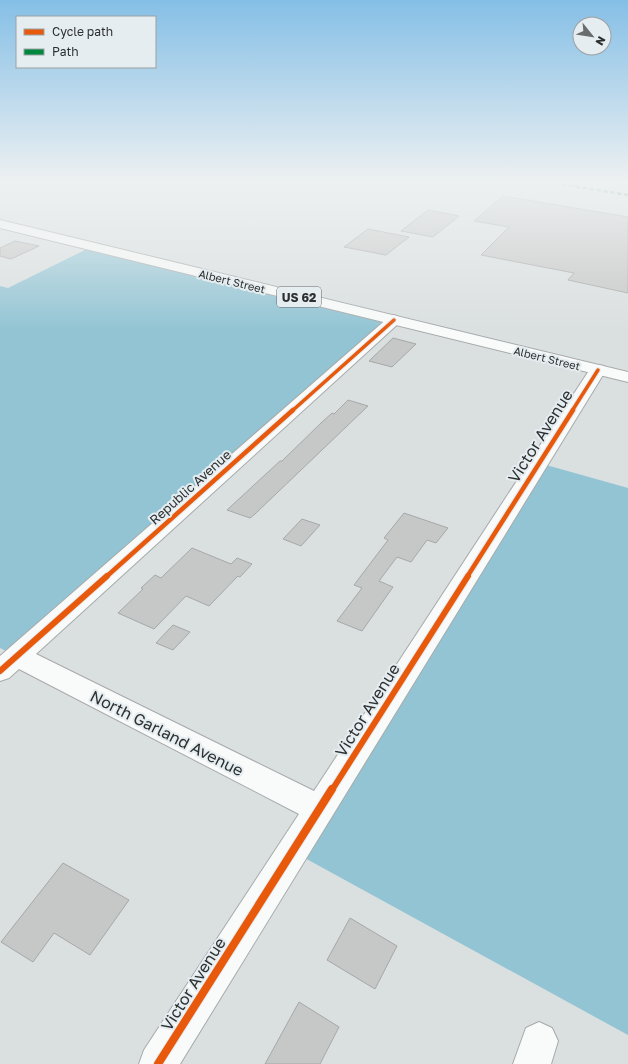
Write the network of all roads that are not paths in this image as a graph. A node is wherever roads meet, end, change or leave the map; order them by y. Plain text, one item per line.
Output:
1 (31, 232) edge
2 (394, 320) junction
3 (598, 370) junction
4 (628, 377) edge
5 (8, 663) edge
6 (319, 809) junction
7 (158, 1064) edge

1 - 2 street, Albert Street / US 62
2 - 3 street, Albert Street / US 62
2 - 5 street, Republic Avenue
3 - 4 street, Albert Street / US 62
3 - 6 street, Victor Avenue
5 - 6 street, North Garland Avenue
6 - 7 street, Victor Avenue

